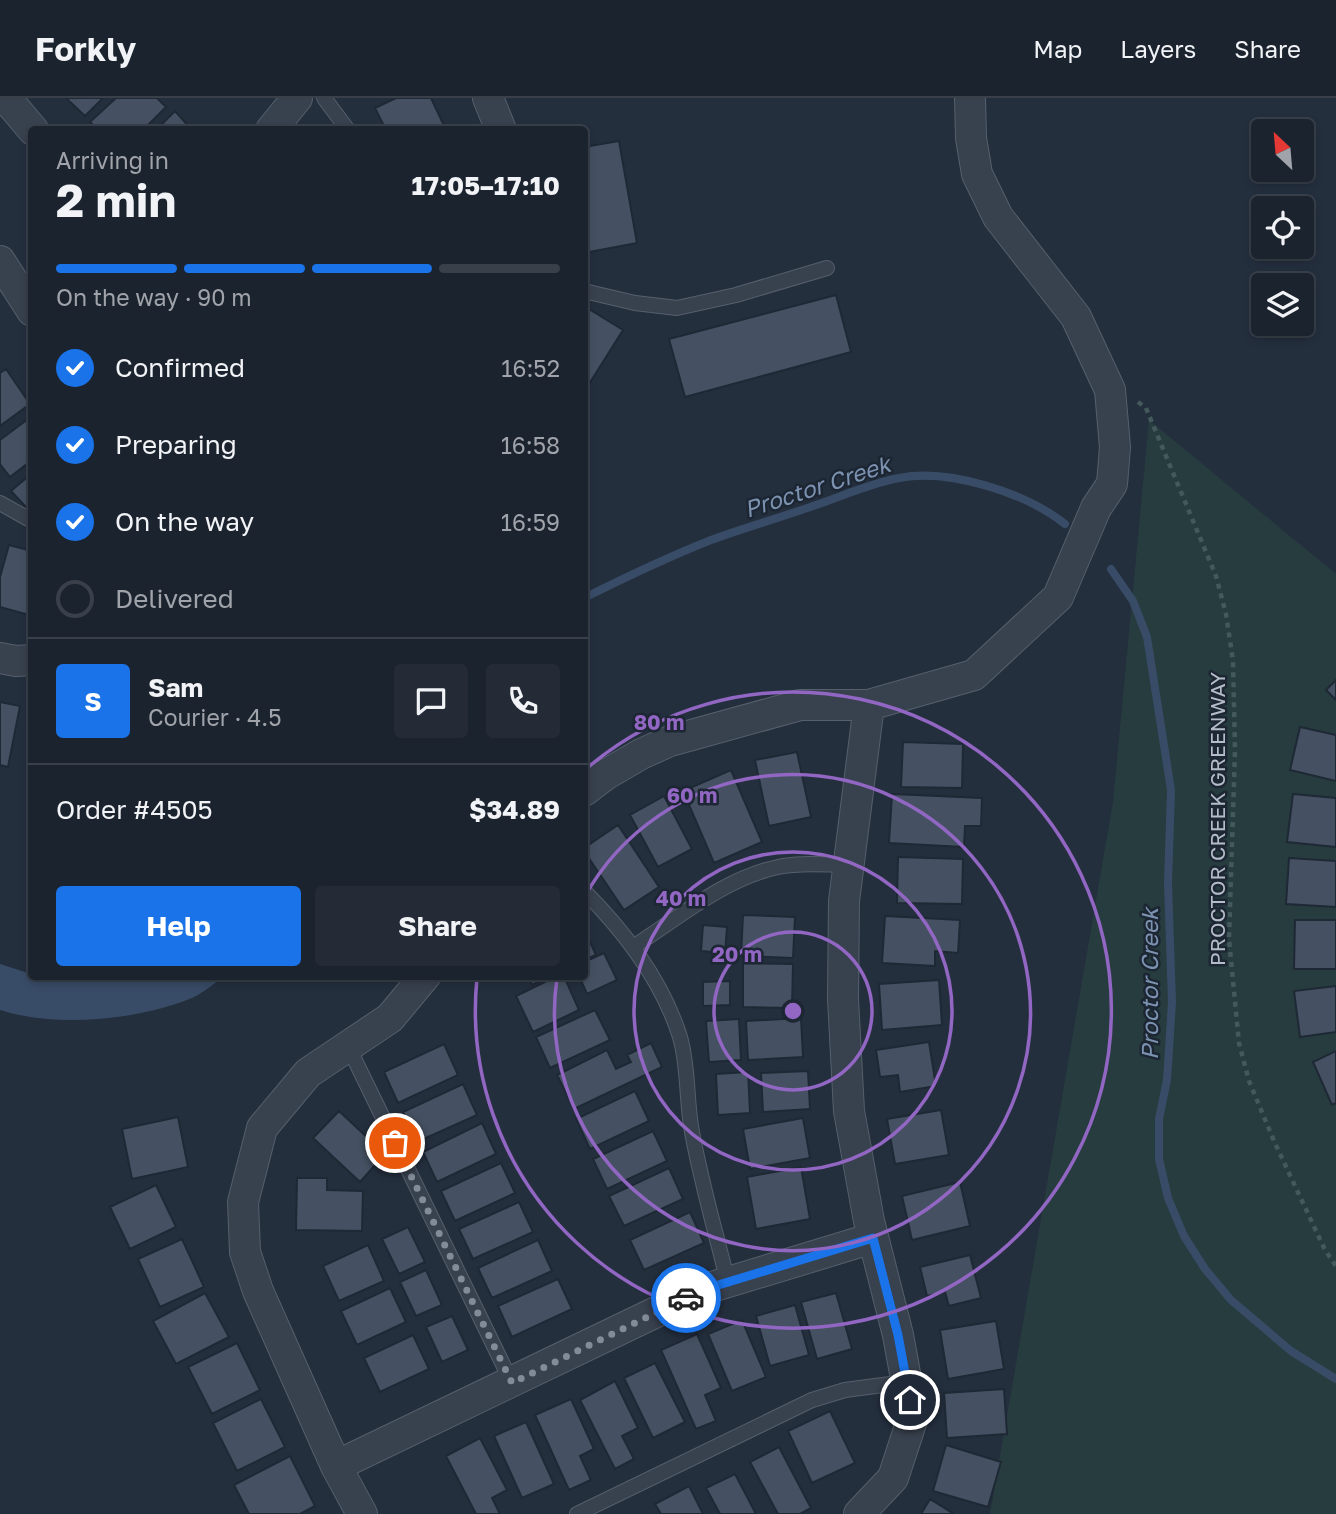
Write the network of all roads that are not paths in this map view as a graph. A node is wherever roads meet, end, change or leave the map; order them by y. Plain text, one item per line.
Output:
1 (6, 98) edge
2 (297, 98) edge
3 (324, 98) edge
4 (488, 98) edge
5 (970, 98) edge
6 (30, 126) edge
7 (274, 126) edge
8 (345, 126) edge
9 (499, 126) edge
10 (0, 261) edge
11 (827, 268) dead end
12 (588, 292) edge
13 (28, 305) edge
14 (0, 503) edge
15 (28, 519) edge
16 (0, 658) edge
17 (28, 660) edge
18 (869, 705) junction
19 (588, 788) edge
20 (848, 865) junction
21 (588, 895) edge
22 (633, 947) junction
23 (422, 980) edge
24 (348, 1046) junction
25 (873, 1238) junction
26 (728, 1283) junction
27 (906, 1382) junction
28 (512, 1383) junction
29 (336, 1466) junction
30 (362, 1514) edge
31 (577, 1514) edge
32 (859, 1514) edge

1 - 6 street
2 - 7 street
3 - 8 lane
4 - 9 street
5 - 18 street
10 - 13 street
11 - 12 lane
14 - 15 lane
16 - 17 street
18 - 19 street
18 - 20 street
20 - 22 lane
20 - 25 street
21 - 22 lane
22 - 26 lane
23 - 24 street
24 - 28 lane
24 - 29 street
25 - 26 street
25 - 27 street
26 - 28 street
27 - 31 lane
27 - 32 street
28 - 29 street
29 - 30 street

